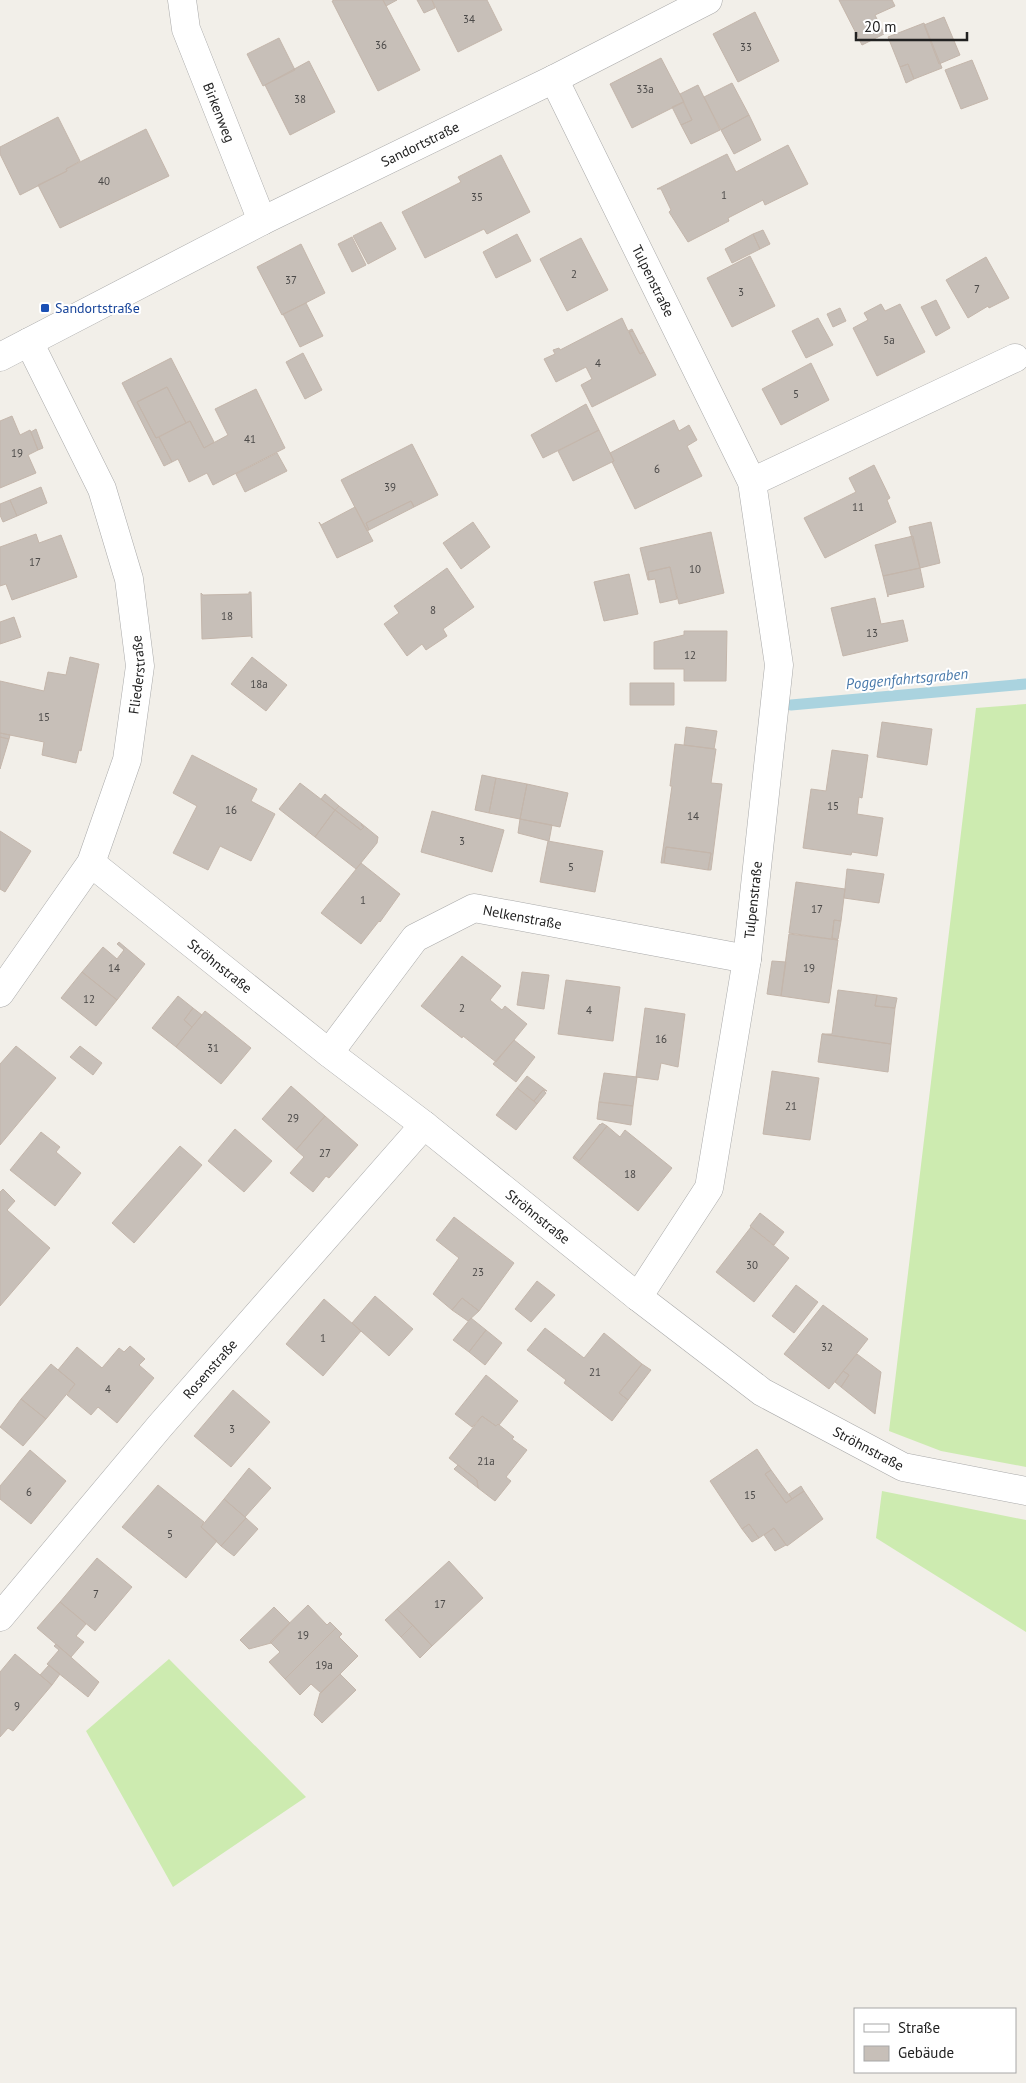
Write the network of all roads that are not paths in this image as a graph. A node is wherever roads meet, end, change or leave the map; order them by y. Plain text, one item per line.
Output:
1 (182, 0) edge
2 (708, 0) edge
3 (554, 80) junction
4 (262, 222) junction
5 (29, 342) junction
6 (0, 357) edge
7 (1015, 358) dead end
8 (752, 482) junction
9 (92, 863) junction
10 (747, 959) junction
11 (0, 994) edge
12 (329, 1053) junction
13 (424, 1125) junction
14 (638, 1297) junction
15 (1026, 1490) edge
16 (0, 1617) edge

1 - 4 street, Birkenweg
2 - 3 street, Sandortstraße
3 - 4 street, Sandortstraße
3 - 8 street, Tulpenstraße
4 - 5 street, Sandortstraße
5 - 6 street, Sandortstraße
5 - 9 street, Fliederstraße
7 - 8 street
8 - 10 street, Tulpenstraße
9 - 11 street, Fliederstraße
9 - 12 street, Ströhnstraße
10 - 12 street, Nelkenstraße
10 - 14 street, Tulpenstraße
12 - 13 street, Ströhnstraße
13 - 14 street, Ströhnstraße
13 - 16 street, Rosenstraße
14 - 15 street, Ströhnstraße

